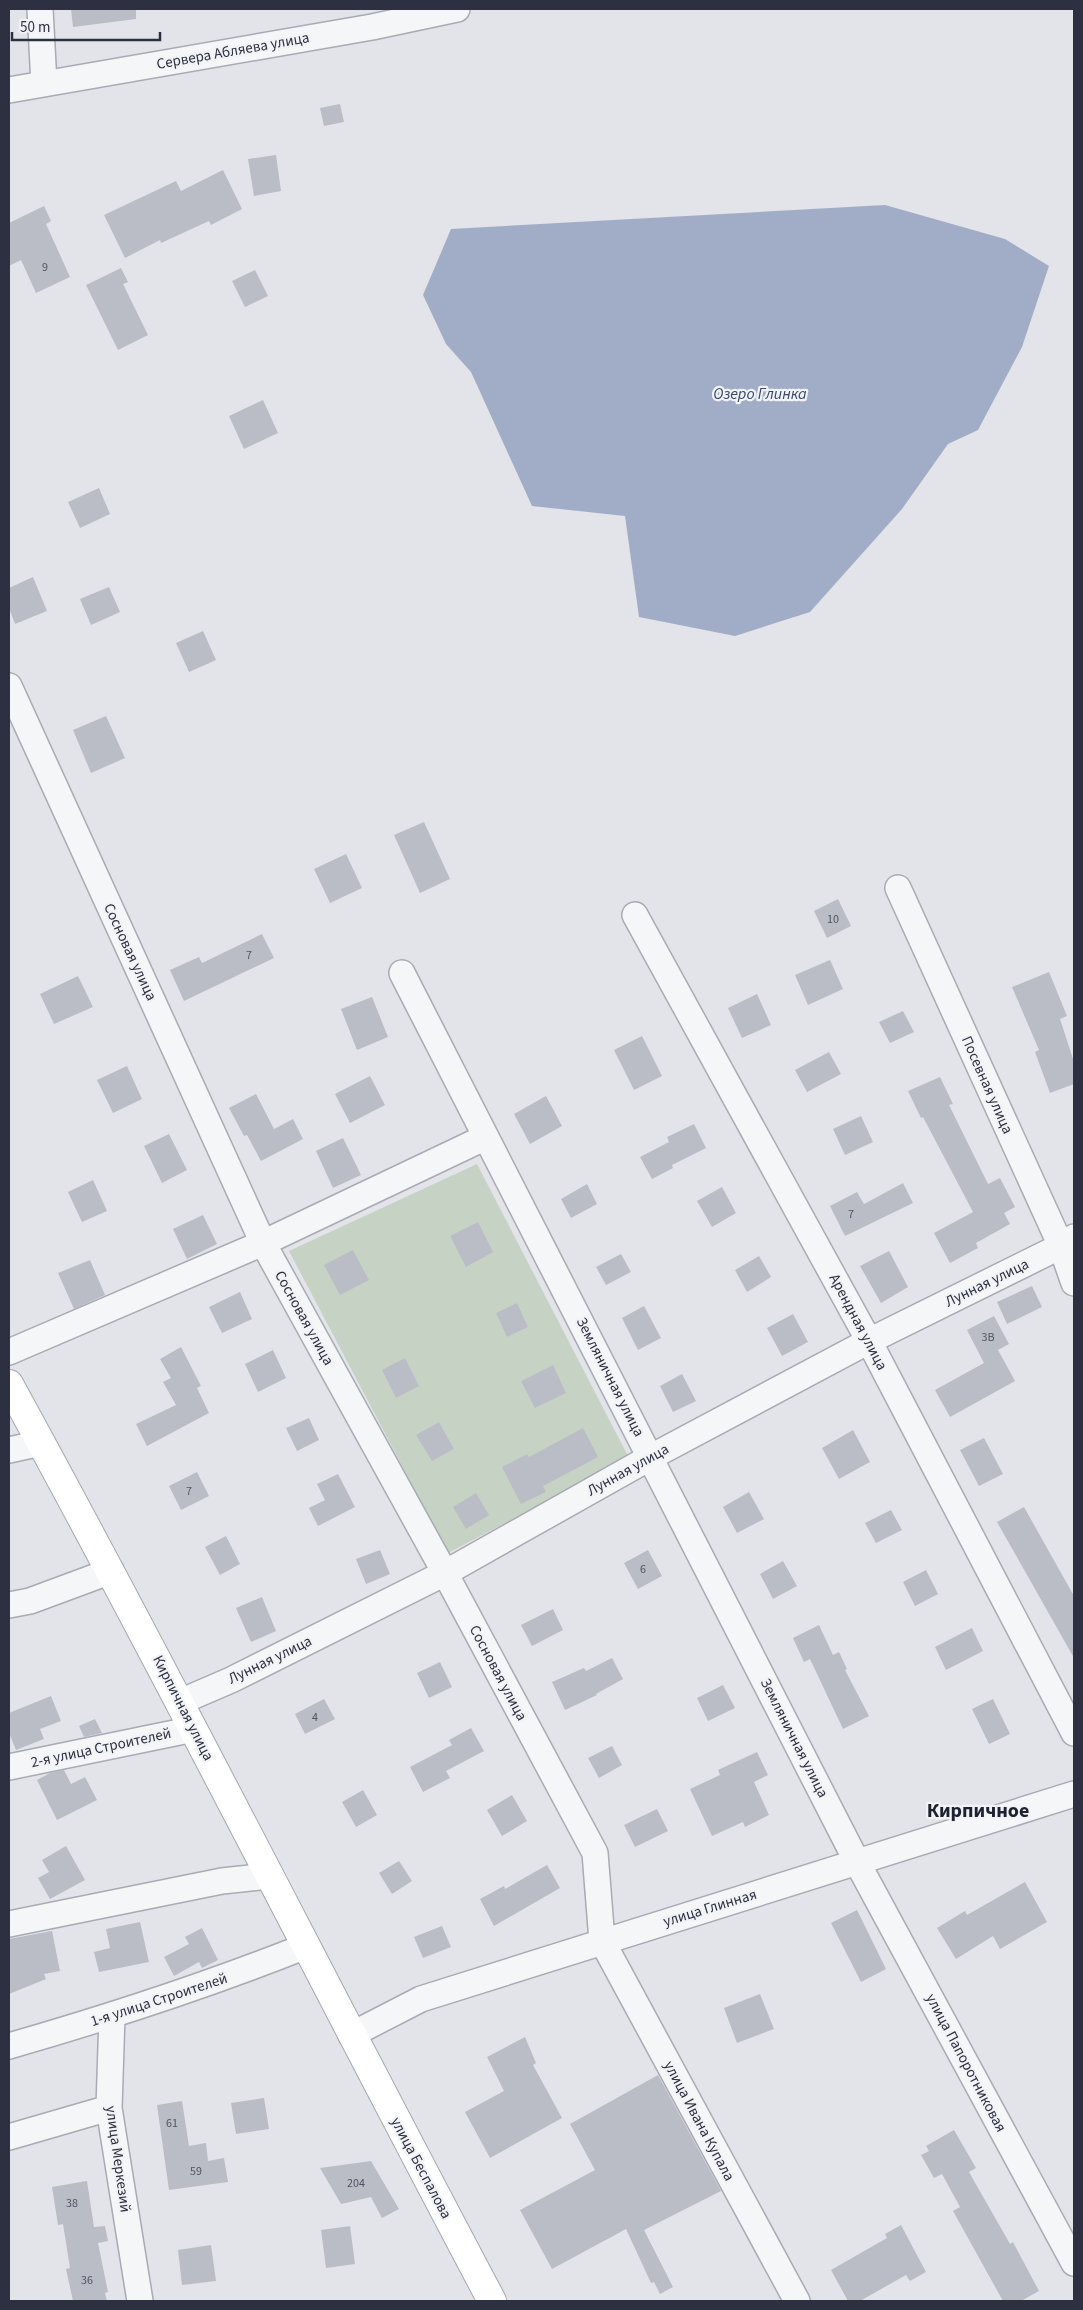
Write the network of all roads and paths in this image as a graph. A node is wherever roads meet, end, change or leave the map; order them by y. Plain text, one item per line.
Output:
1 (40, 9) edge
2 (458, 9) edge
3 (370, 18) edge
4 (44, 84) junction
5 (9, 90) edge
6 (9, 686) edge
7 (898, 888) dead end
8 (635, 915) dead end
9 (402, 973) dead end
10 (486, 1137) junction
11 (1067, 1241) edge
12 (263, 1243) junction
13 (1074, 1283) edge
14 (869, 1341) junction
15 (9, 1352) edge
16 (9, 1384) edge
17 (41, 1443) junction
18 (9, 1450) edge
19 (651, 1457) junction
20 (111, 1571) junction
21 (445, 1574) junction
22 (9, 1605) edge
23 (180, 1702) junction
24 (194, 1729) junction
25 (1074, 1733) edge
26 (9, 1767) edge
27 (1074, 1794) edge
28 (857, 1862) junction
29 (269, 1876) junction
30 (9, 1924) edge
31 (602, 1941) junction
32 (306, 1946) junction
33 (112, 2016) junction
34 (351, 2035) junction
35 (9, 2046) edge
36 (109, 2108) junction
37 (9, 2137) edge
38 (1074, 2263) edge
39 (140, 2301) edge
40 (492, 2301) edge
41 (796, 2301) edge

1 - 4 street
2 - 3 street, Сервера Абляева улица
3 - 4 street, Сервера Абляева улица
4 - 5 street, Сервера Абляева улица
6 - 12 street, Сосновая улица
7 - 11 street, Посевная улица
8 - 14 street, Арендная улица
9 - 10 street, Земляничная улица
10 - 12 street
10 - 19 street, Земляничная улица
11 - 13 street, Посевная улица
11 - 14 street, Лунная улица
12 - 15 street
12 - 21 street, Сосновая улица
14 - 19 street, Лунная улица
14 - 25 street, Арендная улица
16 - 17 main road, Кирпичная улица
17 - 18 street
17 - 20 main road, Кирпичная улица
19 - 21 street, Лунная улица
19 - 28 street, Земляничная улица
20 - 22 street
20 - 23 main road, Кирпичная улица
21 - 23 street, Лунная улица
21 - 31 street, Сосновая улица
23 - 24 main road, Кирпичная улица
24 - 26 street, 2-я улица Строителей
24 - 29 main road, Кирпичная улица
27 - 28 street, улица Глинная
28 - 31 street, улица Глинная
28 - 38 street, улица Папоротниковая
29 - 30 street
29 - 32 main road, Кирпичная улица
31 - 34 street, улица Глинная
31 - 41 street, улица Ивана Купала
32 - 33 street, 1-я улица Строителей
32 - 34 main road, Кирпичная улица
33 - 35 street, 1-я улица Строителей
33 - 36 street, улица Меркезий
34 - 40 main road, улица Беспалова
36 - 37 street
36 - 39 street, улица Меркезий

